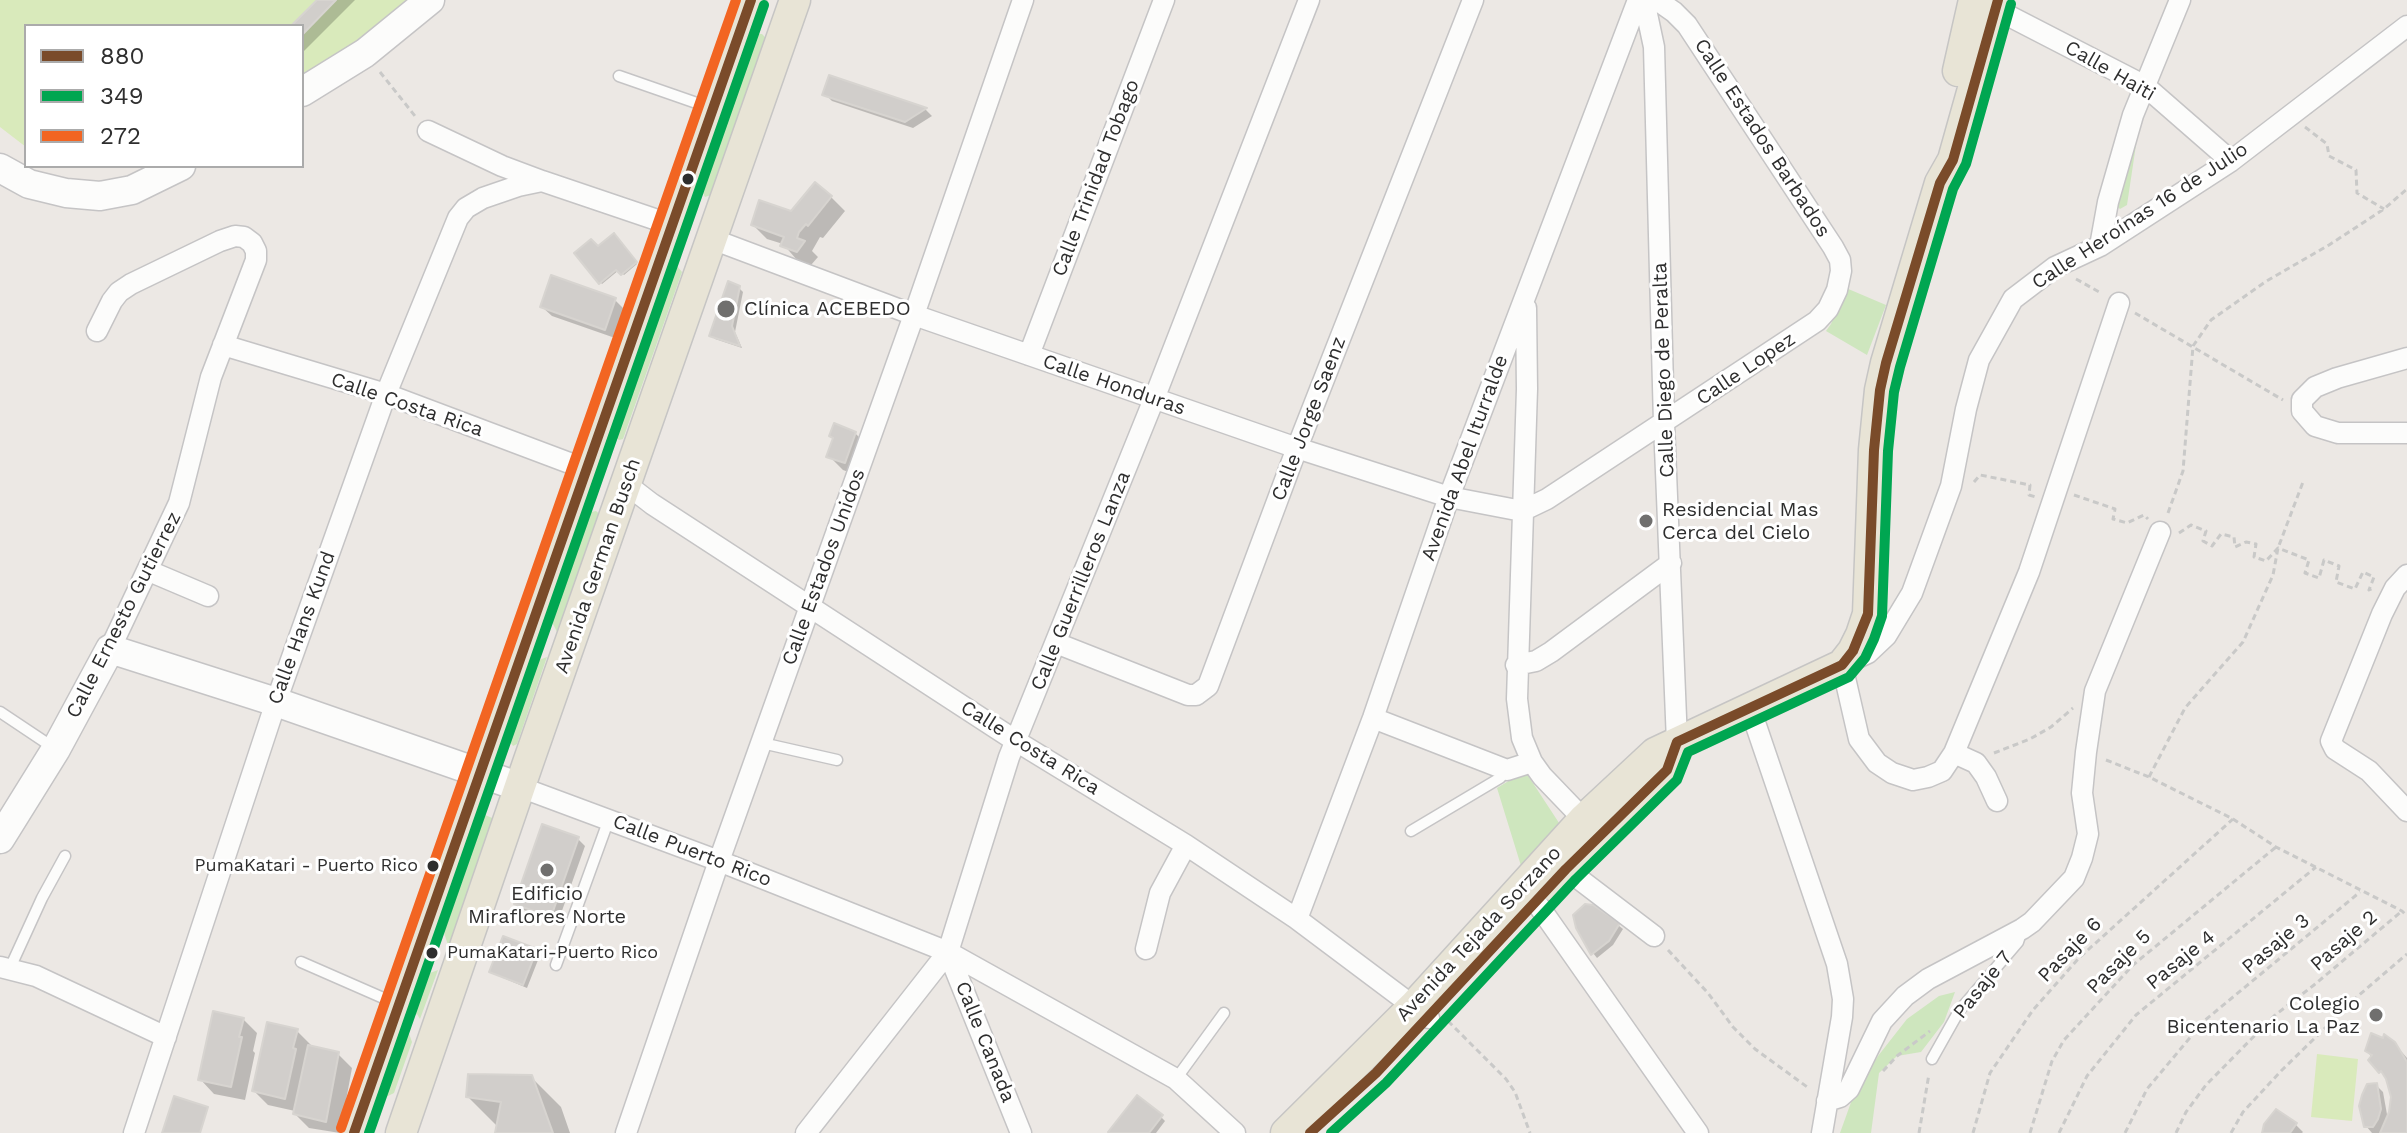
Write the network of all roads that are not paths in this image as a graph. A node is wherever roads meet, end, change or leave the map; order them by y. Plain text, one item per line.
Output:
1 (430, 0) edge
2 (751, 0) edge
3 (1023, 0) edge
4 (1164, 0) edge
5 (1309, 0) edge
6 (1473, 0) edge
7 (1638, 0) edge
8 (1644, 0) edge
9 (1657, 0) edge
10 (2180, 0) edge
11 (1986, 2) edge
12 (785, 3) edge
13 (2407, 26) edge
14 (619, 76) dead end
15 (2145, 86) junction
16 (304, 91) edge
17 (713, 109) junction
18 (428, 131) road end
19 (2231, 161) junction
20 (0, 168) edge
21 (177, 168) edge
22 (542, 181) junction
23 (672, 225) junction
24 (712, 239) junction
25 (2100, 246) junction
26 (1837, 290) joint
27 (1526, 296) junction
28 (2119, 303) road end
29 (914, 315) junction
30 (97, 331) dead end
31 (223, 345) junction
32 (1029, 355) junction
33 (2407, 358) edge
34 (386, 394) junction
35 (1154, 399) junction
36 (1664, 423) junction
37 (2407, 433) edge
38 (1297, 448) junction
39 (588, 470) junction
40 (626, 484) junction
41 (1449, 497) junction
42 (1522, 511) junction
43 (2160, 532) road end
44 (1671, 563) junction
45 (149, 571) junction
46 (2401, 582) edge
47 (208, 596) dead end
48 (809, 607) junction
49 (1056, 643) junction
50 (110, 649) junction
51 (1516, 665) junction
52 (1842, 665) junction
53 (276, 702) junction
54 (1750, 708) junction
55 (0, 712) edge
56 (1373, 718) junction
57 (1016, 741) junction
58 (1677, 742) junction
59 (762, 743) junction
60 (56, 749) junction
61 (1954, 753) junction
62 (837, 760) dead end
63 (1532, 762) junction
64 (1507, 770) junction
65 (481, 773) junction
66 (520, 787) junction
67 (1997, 801) dead end
68 (2407, 811) edge
69 (609, 819) junction
70 (1591, 828) junction
71 (1411, 831) dead end
72 (0, 839) edge
73 (1186, 845) junction
74 (65, 856) dead end
75 (719, 861) junction
76 (1566, 869) junction
77 (1536, 902) junction
78 (1297, 919) junction
79 (2022, 929) junction
80 (1654, 936) road end
81 (1146, 949) dead end
82 (948, 952) junction
83 (301, 962) dead end
84 (556, 965) dead end
85 (5, 968) edge
86 (399, 1005) junction
87 (1427, 1011) junction
88 (1224, 1013) dead end
89 (166, 1037) junction
90 (1932, 1059) road end
91 (1176, 1079) junction
92 (1827, 1101) junction
93 (134, 1133) edge
94 (354, 1133) edge
95 (401, 1133) edge
96 (626, 1133) edge
97 (806, 1133) edge
98 (1021, 1133) edge
99 (1235, 1133) edge
100 (1286, 1133) edge
101 (1310, 1133) edge
102 (1698, 1133) edge
103 (1822, 1133) edge

1 - 16 street
2 - 17 main road, Avenida German Busch
3 - 29 street, Calle Estados Unidos
4 - 32 street, Calle Trinidad Tobago
5 - 35 street, Calle Guerrilleros Lanza
6 - 38 street, Calle Jorge Saenz
7 - 27 street, Avenida Abel Iturralde
8 - 36 street, Calle Diego de Peralta
9 - 26 street, Calle Estados Barbados
10 - 15 street
11 - 15 street, Calle Haiti
11 - 52 main road
12 - 24 main road, Avenida German Busch
13 - 19 street, Calle Heroínas 16 de Julio
14 - 17 lane
15 - 19 street, Calle Haiti
15 - 25 street
17 - 23 main road, Avenida German Busch
18 - 22 street
19 - 25 street, Calle Heroínas 16 de Julio
20 - 21 street
22 - 23 street
22 - 34 street, Calle Hans Kund
23 - 24 main road
23 - 39 main road, Avenida German Busch
24 - 29 street, Calle Honduras
24 - 40 main road, Avenida German Busch
25 - 52 street, Calle Heroínas 16 de Julio
26 - 36 street, Calle Lopez
27 - 41 street, Avenida Abel Iturralde
27 - 42 street
28 - 61 street
29 - 32 street, Calle Honduras
29 - 48 street, Calle Estados Unidos
30 - 31 street, Calle Ernesto Gutierrez
31 - 34 street, Calle Costa Rica
31 - 45 street, Calle Ernesto Gutierrez
32 - 35 street, Calle Honduras
33 - 37 street
34 - 39 street, Calle Costa Rica
34 - 53 street, Calle Hans Kund
35 - 38 street, Calle Honduras
35 - 49 street, Calle Guerrilleros Lanza
36 - 42 street, Calle Lopez
36 - 44 street, Calle Diego de Peralta
38 - 41 street, Calle Honduras
38 - 49 street, Calle Jorge Saenz
39 - 40 main road
39 - 65 main road, Avenida German Busch
40 - 48 street, Calle Costa Rica
40 - 66 main road, Avenida German Busch
41 - 42 street, Calle Honduras
41 - 56 street, Avenida Abel Iturralde
42 - 51 street
43 - 79 street
44 - 51 street
44 - 58 street, Calle Diego de Peralta
45 - 47 street
45 - 50 street, Calle Ernesto Gutierrez
46 - 68 street
48 - 57 street, Calle Costa Rica
48 - 59 street, Calle Estados Unidos
49 - 57 street, Calle Guerrilleros Lanza
50 - 53 street, Calle Puerto Rico
50 - 60 street, Calle Ernesto Gutierrez
51 - 63 street
52 - 54 main road
52 - 61 street
53 - 65 street, Calle Puerto Rico
53 - 89 street, Calle Hans Kund
54 - 58 main road
54 - 92 street
55 - 60 lane
56 - 64 street
56 - 78 street, Avenida Abel Iturralde
57 - 73 street, Calle Costa Rica
57 - 82 street, Calle Guerrilleros Lanza
58 - 70 main road, Avenida Tejada Sorzano
59 - 62 lane
59 - 75 street, Calle Estados Unidos
60 - 72 street, Calle Ernesto Gutierrez
61 - 67 street
63 - 64 street
63 - 70 street
64 - 71 lane
65 - 66 street, Calle Puerto Rico
65 - 86 main road, Avenida German Busch
66 - 69 street, Calle Puerto Rico
66 - 95 main road, Avenida German Busch
69 - 75 street, Calle Puerto Rico
69 - 84 lane
70 - 76 main road, Avenida Tejada Sorzano
70 - 87 main road, Avenida Tejada Sorzano
73 - 78 street, Calle Costa Rica
73 - 81 street
74 - 85 lane
75 - 82 street, Calle Puerto Rico
75 - 96 street, Calle Estados Unidos
76 - 77 main road, Avenida Tejada Sorzano
76 - 80 street
77 - 87 main road, Avenida Tejada Sorzano
77 - 102 street
78 - 87 street, Calle Costa Rica
79 - 90 lane, Pasaje 7
79 - 92 street
82 - 91 street, Calle Puerto Rico
82 - 97 street, Calle Guerrilleros Lanza
82 - 98 street, Calle Canada
83 - 86 lane
85 - 89 street
86 - 94 main road, Avenida German Busch
87 - 100 main road, Avenida Tejada Sorzano
87 - 101 main road, Avenida Tejada Sorzano
88 - 91 lane
89 - 93 street, Calle Hans Kund
91 - 99 street, Calle Puerto Rico
92 - 103 street

